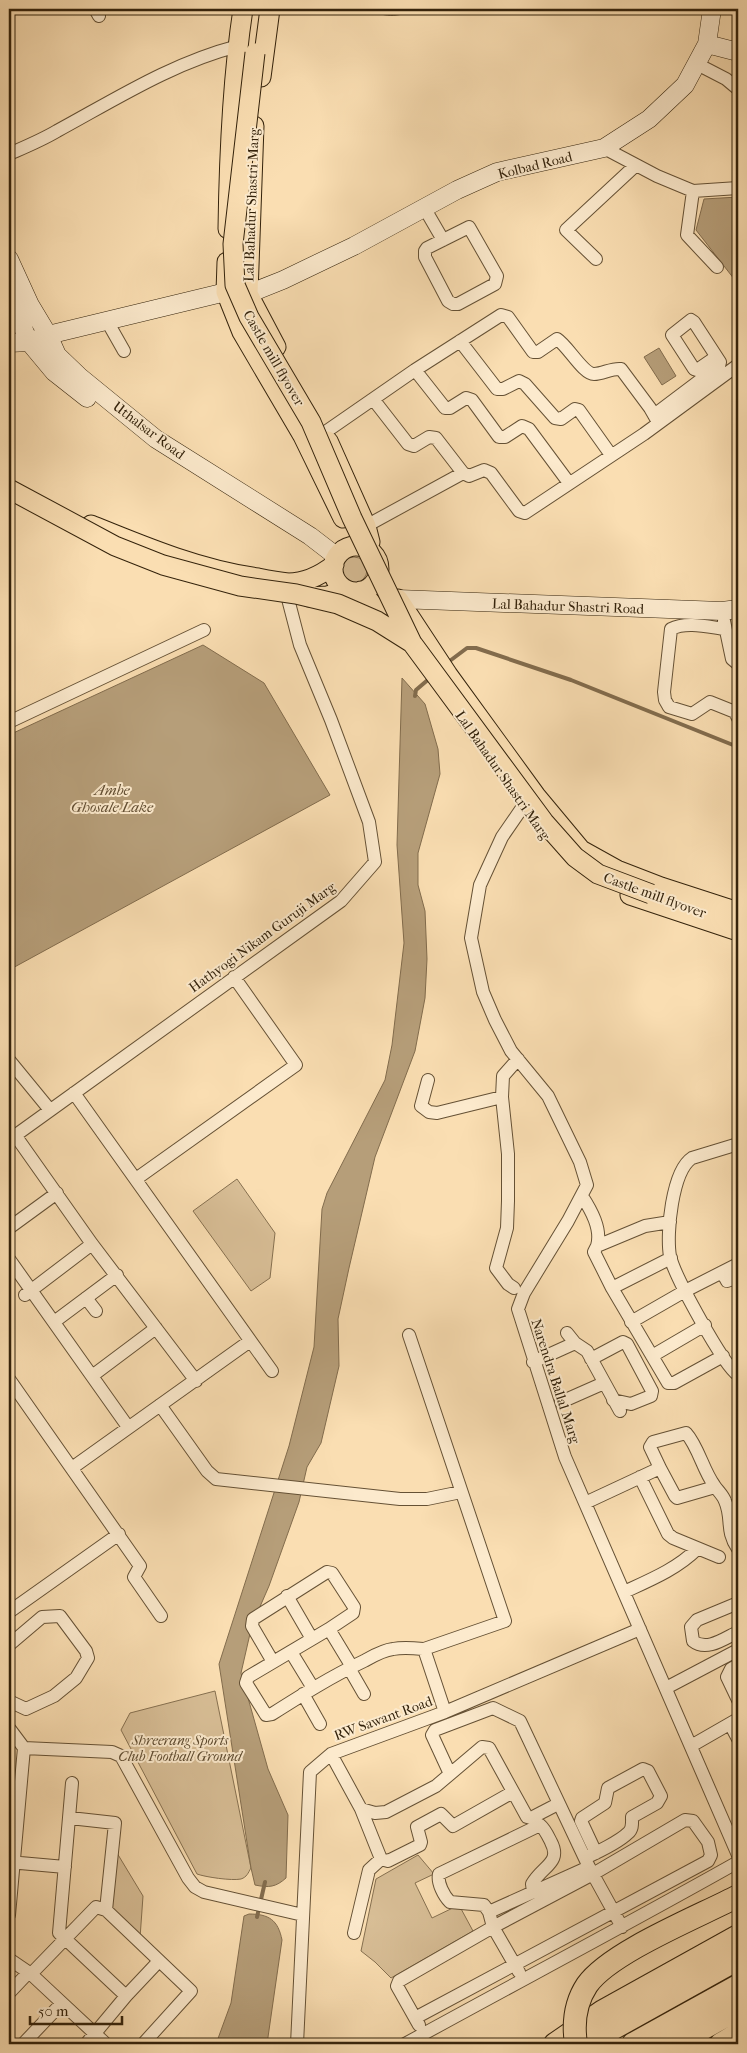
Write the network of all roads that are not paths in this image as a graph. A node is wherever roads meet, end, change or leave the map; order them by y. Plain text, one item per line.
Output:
1 (243, 9) edge
2 (260, 9) edge
3 (270, 9) edge
4 (712, 9) edge
5 (707, 44) junction
6 (246, 50) junction
7 (738, 52) edge
8 (696, 64) junction
9 (738, 89) edge
10 (604, 148) junction
11 (9, 154) edge
12 (636, 165) junction
13 (738, 188) edge
14 (693, 191) junction
15 (425, 208) junction
16 (443, 240) junction
17 (9, 259) edge
18 (596, 259) dead end
19 (717, 267) dead end
20 (226, 292) junction
21 (248, 294) junction
22 (9, 295) edge
23 (107, 321) junction
24 (48, 335) junction
25 (460, 341) junction
26 (29, 342) junction
27 (9, 343) edge
28 (124, 351) dead end
29 (716, 357) dead end
30 (738, 365) edge
31 (415, 370) junction
32 (67, 373) junction
33 (373, 399) junction
34 (656, 419) junction
35 (324, 433) junction
36 (611, 455) junction
37 (463, 473) junction
38 (9, 482) edge
39 (569, 483) junction
40 (9, 491) edge
41 (366, 526) junction
42 (370, 557) junction
43 (335, 560) junction
44 (354, 590) junction
45 (288, 591) junction
46 (398, 599) junction
47 (728, 616) edge
48 (204, 630) dead end
49 (414, 649) junction
50 (738, 664) edge
51 (738, 718) edge
52 (9, 722) edge
53 (530, 801) junction
54 (738, 912) edge
55 (738, 925) edge
56 (738, 931) edge
57 (234, 977) junction
58 (518, 1059) junction
59 (9, 1060) edge
60 (428, 1080) dead end
61 (74, 1093) junction
62 (502, 1097) junction
63 (50, 1110) junction
64 (12, 1138) edge
65 (738, 1144) edge
66 (136, 1179) junction
67 (57, 1193) junction
68 (582, 1196) junction
69 (670, 1222) junction
70 (9, 1228) edge
71 (92, 1244) junction
72 (597, 1246) junction
73 (671, 1258) junction
74 (9, 1260) edge
75 (734, 1271) edge
76 (117, 1275) junction
77 (514, 1288) dead end
78 (612, 1288) junction
79 (685, 1291) junction
80 (28, 1292) junction
81 (86, 1298) junction
82 (96, 1311) dead end
83 (54, 1322) junction
84 (631, 1322) junction
85 (704, 1325) junction
86 (156, 1328) junction
87 (409, 1336) dead end
88 (250, 1341) junction
89 (738, 1354) edge
90 (652, 1356) junction
91 (724, 1358) junction
92 (592, 1359) junction
93 (534, 1362) junction
94 (272, 1371) dead end
95 (738, 1375) edge
96 (92, 1376) junction
97 (9, 1379) edge
98 (196, 1381) junction
99 (604, 1383) junction
100 (614, 1400) junction
101 (570, 1402) dead end
102 (160, 1405) junction
103 (620, 1411) dead end
104 (128, 1427) junction
105 (72, 1468) junction
106 (660, 1468) junction
107 (640, 1478) junction
108 (715, 1487) junction
109 (462, 1492) junction
110 (585, 1503) junction
111 (119, 1534) junction
112 (697, 1548) junction
113 (738, 1549) edge
114 (719, 1557) dead end
115 (624, 1592) junction
116 (287, 1596) junction
117 (738, 1603) edge
118 (9, 1612) edge
119 (161, 1616) dead end
120 (329, 1629) junction
121 (640, 1630) junction
122 (738, 1632) edge
123 (312, 1639) junction
124 (9, 1645) edge
125 (424, 1649) junction
126 (738, 1650) edge
127 (291, 1652) junction
128 (272, 1662) junction
129 (738, 1665) edge
130 (350, 1667) junction
131 (666, 1688) junction
132 (308, 1691) junction
133 (364, 1694) dead end
134 (738, 1700) edge
135 (9, 1701) edge
136 (445, 1712) junction
137 (734, 1722) edge
138 (320, 1724) dead end
139 (9, 1728) edge
140 (738, 1739) edge
141 (691, 1746) junction
142 (24, 1748) junction
143 (331, 1754) junction
144 (450, 1774) junction
145 (72, 1783) dead end
146 (513, 1792) junction
147 (14, 1799) edge
148 (558, 1804) junction
149 (361, 1809) junction
150 (70, 1818) junction
151 (738, 1855) edge
152 (380, 1859) junction
153 (738, 1862) edge
154 (20, 1863) dead end
155 (591, 1863) junction
156 (65, 1868) junction
157 (11, 1875) edge
158 (533, 1892) junction
159 (738, 1896) edge
160 (106, 1910) junction
161 (613, 1911) junction
162 (489, 1912) junction
163 (9, 1915) edge
164 (303, 1915) junction
165 (493, 1927) junction
166 (622, 1927) junction
167 (354, 1933) dead end
168 (738, 1936) edge
169 (65, 1939) junction
170 (9, 1959) edge
171 (738, 1959) edge
172 (159, 1961) junction
173 (514, 1965) junction
174 (30, 1974) junction
175 (523, 1979) junction
176 (738, 1986) edge
177 (9, 1993) edge
178 (126, 1996) junction
179 (62, 2003) junction
180 (738, 2009) edge
181 (415, 2018) junction
182 (424, 2033) junction
183 (95, 2034) junction
184 (738, 2034) edge
185 (23, 2044) edge
186 (86, 2044) edge
187 (106, 2044) edge
188 (143, 2044) edge
189 (297, 2044) edge
190 (405, 2044) edge
191 (555, 2044) edge
192 (576, 2044) edge
193 (585, 2044) edge
194 (633, 2044) edge
195 (675, 2044) edge
196 (721, 2044) edge

1 - 6 main road, Lal Bahadur Shastri Marg
2 - 6 main road
3 - 21 main road, Lal Bahadur Shastri Marg
4 - 5 street, Kolbad Road
5 - 7 street
5 - 8 street, Kolbad Road
6 - 11 street
6 - 20 main road, Lal Bahadur Shastri Marg
6 - 49 main road, Castle mill flyover, bridge
8 - 9 street
8 - 10 street, Kolbad Road
10 - 12 street
10 - 15 street, Kolbad Road
12 - 14 street
12 - 18 street
13 - 14 street
14 - 19 street
15 - 16 street
15 - 21 street, Kolbad Road
16 - 16 street
17 - 24 street, Uthalsar Road
20 - 21 street
20 - 23 street
20 - 42 main road, Lal Bahadur Shastri Marg
21 - 35 main road, Lal Bahadur Shastri Marg
22 - 26 street
23 - 24 street
23 - 28 street
24 - 26 street
24 - 32 street, Uthalsar Road
25 - 31 street
25 - 34 street
25 - 36 street
26 - 27 street
26 - 32 street
29 - 34 street
30 - 34 street
31 - 33 street
31 - 39 street
32 - 43 street, Uthalsar Road
33 - 35 street
33 - 37 street
34 - 36 street
35 - 41 main road, Lal Bahadur Shastri Marg
36 - 39 street
37 - 39 street
37 - 41 street
38 - 45 main road
40 - 45 main road
40 - 49 main road, Castle mill flyover, bridge
41 - 42 main road, Lal Bahadur Shastri Marg
42 - 43 main road
42 - 44 main road
42 - 46 main road, Lal Bahadur Shastri Marg
43 - 44 main road
43 - 45 main road
44 - 45 main road
44 - 49 main road, Lal Bahadur Shastri Marg
45 - 57 street, Hathyogi Nikam Guruji Marg
46 - 47 street, Lal Bahadur Shastri Road
46 - 53 main road, Lal Bahadur Shastri Marg
47 - 50 street
47 - 51 street
48 - 52 street
49 - 53 main road, Lal Bahadur Shastri Marg, bridge
49 - 55 main road, Castle mill flyover, bridge
53 - 54 main road, Lal Bahadur Shastri Marg
53 - 56 main road, Lal Bahadur Shastri Marg
53 - 58 street, Narendra Ballal Marg
57 - 61 street, Hathyogi Nikam Guruji Marg
57 - 66 street
58 - 62 street
58 - 68 street, Narendra Ballal Marg
59 - 63 street
60 - 62 street
61 - 63 street, Hathyogi Nikam Guruji Marg
61 - 66 street
62 - 77 street
63 - 64 street, Hathyogi Nikam Guruji Marg
64 - 67 street
65 - 69 street
66 - 88 street
67 - 70 street
67 - 71 street
68 - 72 street
68 - 93 street, Narendra Ballal Marg
69 - 72 street
69 - 73 street
71 - 76 street
71 - 80 street
72 - 78 street
73 - 78 street
73 - 79 street
74 - 80 street
75 - 79 street
76 - 81 street
76 - 86 street
78 - 84 street
79 - 84 street
79 - 85 street
80 - 83 street
81 - 82 street
81 - 83 street
83 - 96 street
84 - 90 street
85 - 90 street
85 - 91 street
86 - 96 street
86 - 98 street
87 - 109 street
88 - 94 street
88 - 98 street
89 - 91 street
90 - 91 street
91 - 95 street
92 - 93 street
92 - 99 street
92 - 100 street
93 - 110 street, Narendra Ballal Marg
96 - 104 street
97 - 105 street
98 - 102 street
99 - 100 street
99 - 101 street
100 - 103 street
102 - 104 street
102 - 109 street
104 - 105 street
105 - 111 street
106 - 107 street
106 - 108 street
106 - 108 street
107 - 110 street
107 - 112 street
108 - 113 street
109 - 125 street
110 - 115 street, Narendra Ballal Marg
111 - 118 street
111 - 119 street
112 - 114 street
112 - 115 street
115 - 121 street, Narendra Ballal Marg
116 - 120 street
116 - 123 street
116 - 128 street
117 - 122 street
120 - 123 street
120 - 130 street
121 - 131 street, Narendra Ballal Marg
121 - 136 street, RW Sawant Road
123 - 127 street
124 - 135 street
125 - 130 street
125 - 136 street
126 - 131 street
127 - 128 street
127 - 132 street
128 - 132 street
129 - 134 street
130 - 132 street
130 - 133 street
131 - 141 street, Narendra Ballal Marg
132 - 138 street
136 - 143 street, RW Sawant Road
137 - 140 street
137 - 141 street
139 - 142 street
141 - 151 street, Narendra Ballal Marg
142 - 147 street
142 - 164 street
143 - 149 street
143 - 164 street, RW Sawant Road
144 - 146 street
144 - 148 street
144 - 149 street
145 - 150 street
146 - 148 street
146 - 152 street
147 - 157 street
148 - 155 street
149 - 152 street
150 - 156 street
150 - 160 street
152 - 167 street
153 - 166 street
154 - 156 street
155 - 155 street
155 - 158 street
155 - 161 street
155 - 161 street
155 - 165 street
156 - 169 street
157 - 163 street
158 - 162 street
158 - 162 street
159 - 192 highway, bridge
160 - 169 street
160 - 172 street
161 - 166 street
161 - 173 street
162 - 165 street
164 - 189 street, RW Sawant Road
165 - 173 street
165 - 181 street
166 - 175 street
168 - 191 highway
169 - 174 street
169 - 178 street
170 - 174 street
171 - 193 highway
172 - 178 street
172 - 188 street
173 - 175 street
173 - 181 street
174 - 177 street
174 - 179 street
175 - 182 street
176 - 194 highway
178 - 183 street
179 - 183 street
179 - 185 street
180 - 195 highway
181 - 182 street
182 - 190 street
183 - 186 street
183 - 187 street
184 - 196 highway

